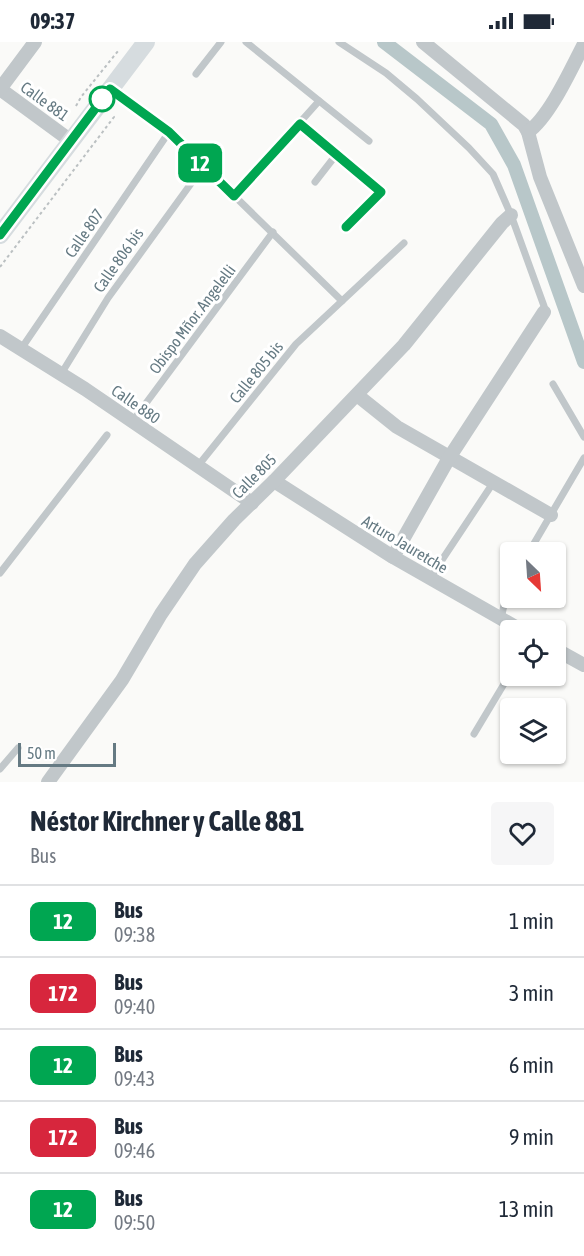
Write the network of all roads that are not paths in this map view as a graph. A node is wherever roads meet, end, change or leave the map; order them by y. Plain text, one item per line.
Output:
1 (35, 42) edge
2 (146, 42) edge
3 (221, 42) edge
4 (246, 42) edge
5 (339, 42) edge
6 (423, 42) edge
7 (584, 44) edge
8 (196, 74) dead end
9 (0, 89) edge
10 (110, 89) junction
11 (319, 101) junction
12 (300, 124) junction
13 (169, 132) junction
14 (528, 132) junction
15 (71, 141) junction
16 (369, 141) dead end
17 (336, 155) junction
18 (203, 167) junction
19 (315, 182) dead end
20 (234, 196) junction
21 (511, 215) junction
22 (346, 227) dead end
23 (273, 232) junction
24 (0, 235) edge
25 (404, 243) dead end
26 (584, 286) edge
27 (342, 301) junction
28 (544, 312) joint
29 (0, 336) edge
30 (21, 349) junction
31 (61, 374) junction
32 (553, 384) dead end
33 (357, 395) junction
34 (132, 422) junction
35 (107, 435) dead end
36 (584, 437) edge
37 (449, 458) junction
38 (584, 458) edge
39 (197, 467) junction
40 (274, 481) junction
41 (493, 483) junction
42 (252, 502) junction
43 (551, 515) junction
44 (536, 542) edge
45 (393, 557) junction
46 (0, 573) edge
47 (430, 578) junction
48 (504, 608) edge
49 (501, 620) joint
50 (566, 655) edge
51 (584, 665) edge
52 (503, 686) edge
53 (474, 734) dead end
54 (18, 748) dead end
55 (0, 769) edge
56 (48, 782) edge

1 - 9 street
2 - 10 main road
3 - 8 lane
4 - 11 lane
5 - 21 lane
6 - 14 street
7 - 14 street
9 - 15 street, Calle 881
10 - 13 lane
10 - 15 main road
11 - 12 lane
11 - 16 lane
12 - 17 lane
12 - 20 lane
13 - 18 lane
13 - 30 lane, Calle 807
14 - 26 street
15 - 24 main road
17 - 19 lane
17 - 22 lane
18 - 20 lane
18 - 31 lane, Calle 806 bis
20 - 23 lane
21 - 28 lane
21 - 33 street, Calle 805
23 - 27 lane
23 - 34 lane, Obispo Mñor. Angelelli
25 - 27 lane, Calle 805 bis
27 - 39 lane, Calle 805 bis
28 - 37 street
29 - 30 street, Calle 880
30 - 31 street, Calle 880
31 - 34 street, Calle 880
32 - 36 lane
33 - 37 street
33 - 40 street, Calle 805
34 - 39 street, Calle 880
35 - 46 lane
37 - 41 street
37 - 45 street
38 - 43 lane
39 - 42 street, Calle 880
40 - 42 street, Calle 805
40 - 45 street, Arturo Jauretche
41 - 43 street
41 - 47 lane
42 - 56 street, Calle 805
43 - 44 lane
45 - 47 street, Arturo Jauretche
47 - 49 street, Arturo Jauretche
48 - 49 lane
50 - 51 street
52 - 53 lane
54 - 55 lane

